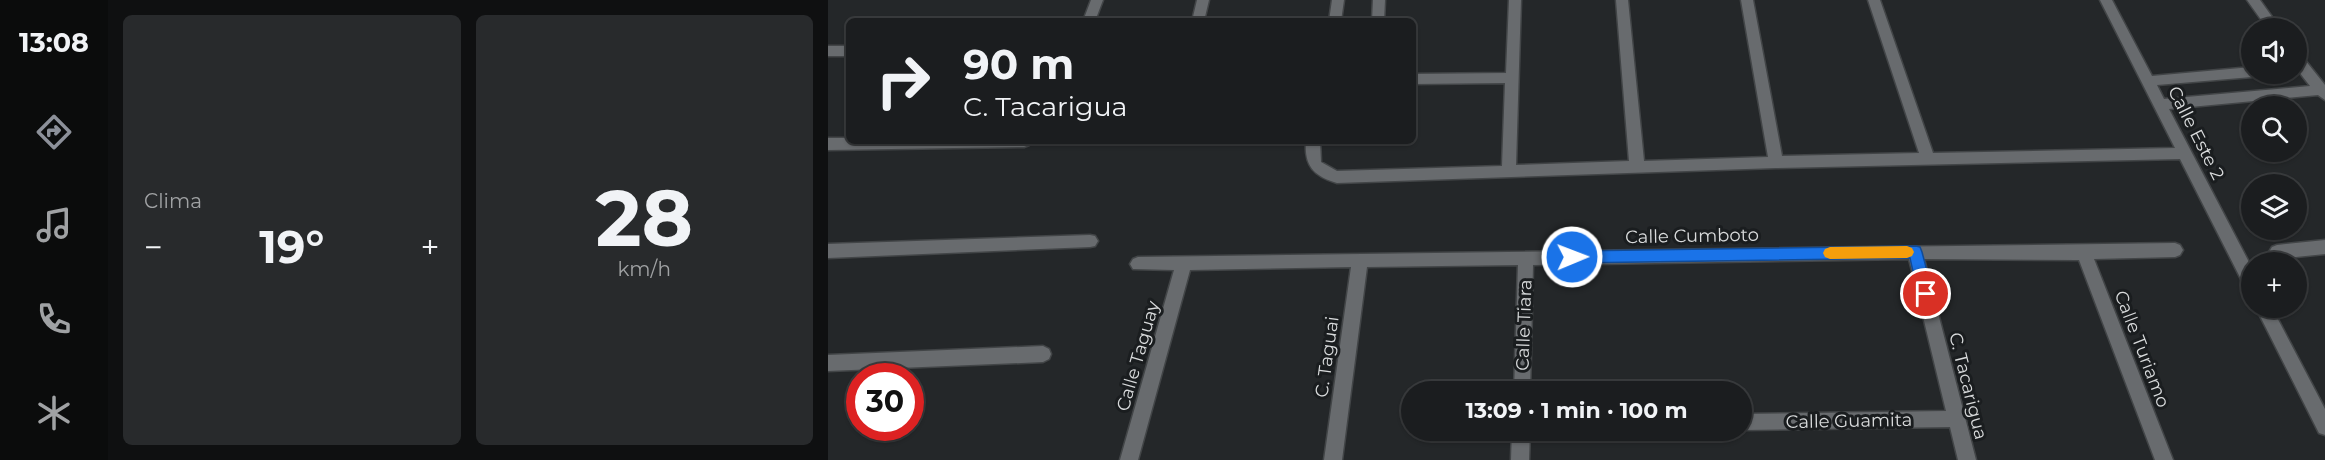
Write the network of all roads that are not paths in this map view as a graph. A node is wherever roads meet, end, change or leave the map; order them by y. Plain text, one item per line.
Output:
1 (1096, 0) edge
2 (1203, 0) edge
3 (1338, 0) edge
4 (1379, 0) edge
5 (1515, 0) edge
6 (1622, 0) edge
7 (1747, 0) edge
8 (1874, 0) edge
9 (2106, 0) edge
10 (2253, 0) edge
11 (1090, 18) edge
12 (1199, 18) edge
13 (1335, 18) edge
14 (1378, 18) edge
15 (2266, 18) edge
16 (828, 51) edge
17 (846, 51) edge
18 (2241, 73) edge
19 (2307, 74) edge
20 (1513, 78) junction
21 (1416, 79) edge
22 (2147, 81) junction
23 (2323, 93) edge
24 (2160, 105) junction
25 (828, 144) edge
26 (846, 144) edge
27 (1313, 144) edge
28 (2185, 153) junction
29 (1928, 160) junction
30 (1776, 162) junction
31 (1637, 167) junction
32 (1509, 171) junction
33 (1090, 241) dead end
34 (2325, 247) edge
35 (828, 250) edge
36 (2175, 250) dead end
37 (1916, 252) junction
38 (2277, 252) dead end
39 (2084, 253) junction
40 (1526, 258) junction
41 (1360, 260) junction
42 (2241, 262) edge
43 (1184, 263) junction
44 (1138, 264) dead end
45 (2269, 318) edge
46 (1043, 354) dead end
47 (828, 363) edge
48 (1522, 381) edge
49 (1956, 419) junction
50 (1752, 422) edge
51 (2325, 427) edge
52 (1521, 441) edge
53 (1129, 460) edge
54 (1333, 460) edge
55 (1520, 460) edge
56 (1966, 460) edge
57 (2164, 460) edge

1 - 11 street
2 - 12 street
3 - 13 street
4 - 14 street
5 - 20 street
6 - 31 street
7 - 30 street
8 - 29 street
9 - 22 street, Calle Este 2
10 - 15 street
16 - 17 street
18 - 22 street
19 - 23 street
20 - 21 street
20 - 32 street
22 - 24 street, Calle Este 2
23 - 24 street
24 - 28 street, Calle Este 2
25 - 26 street
27 - 32 street
28 - 29 street
28 - 42 street, Calle Este 2
29 - 30 street
30 - 31 street
31 - 32 street
33 - 35 street
34 - 38 street
36 - 39 street, Calle Cumboto
37 - 39 street, Calle Cumboto
37 - 40 street, Calle Cumboto
37 - 49 street, C. Tacarigua
39 - 57 street, Calle Turiamo
40 - 41 street, Calle Cumboto
40 - 48 street, Calle Tiara
41 - 43 street, Calle Cumboto
41 - 54 street, C. Taguai
43 - 44 street, Calle Cumboto
43 - 53 street, Calle Taguay
45 - 51 street
46 - 47 street
49 - 50 street, Calle Guamita
49 - 56 street, C. Tacarigua
52 - 55 street

